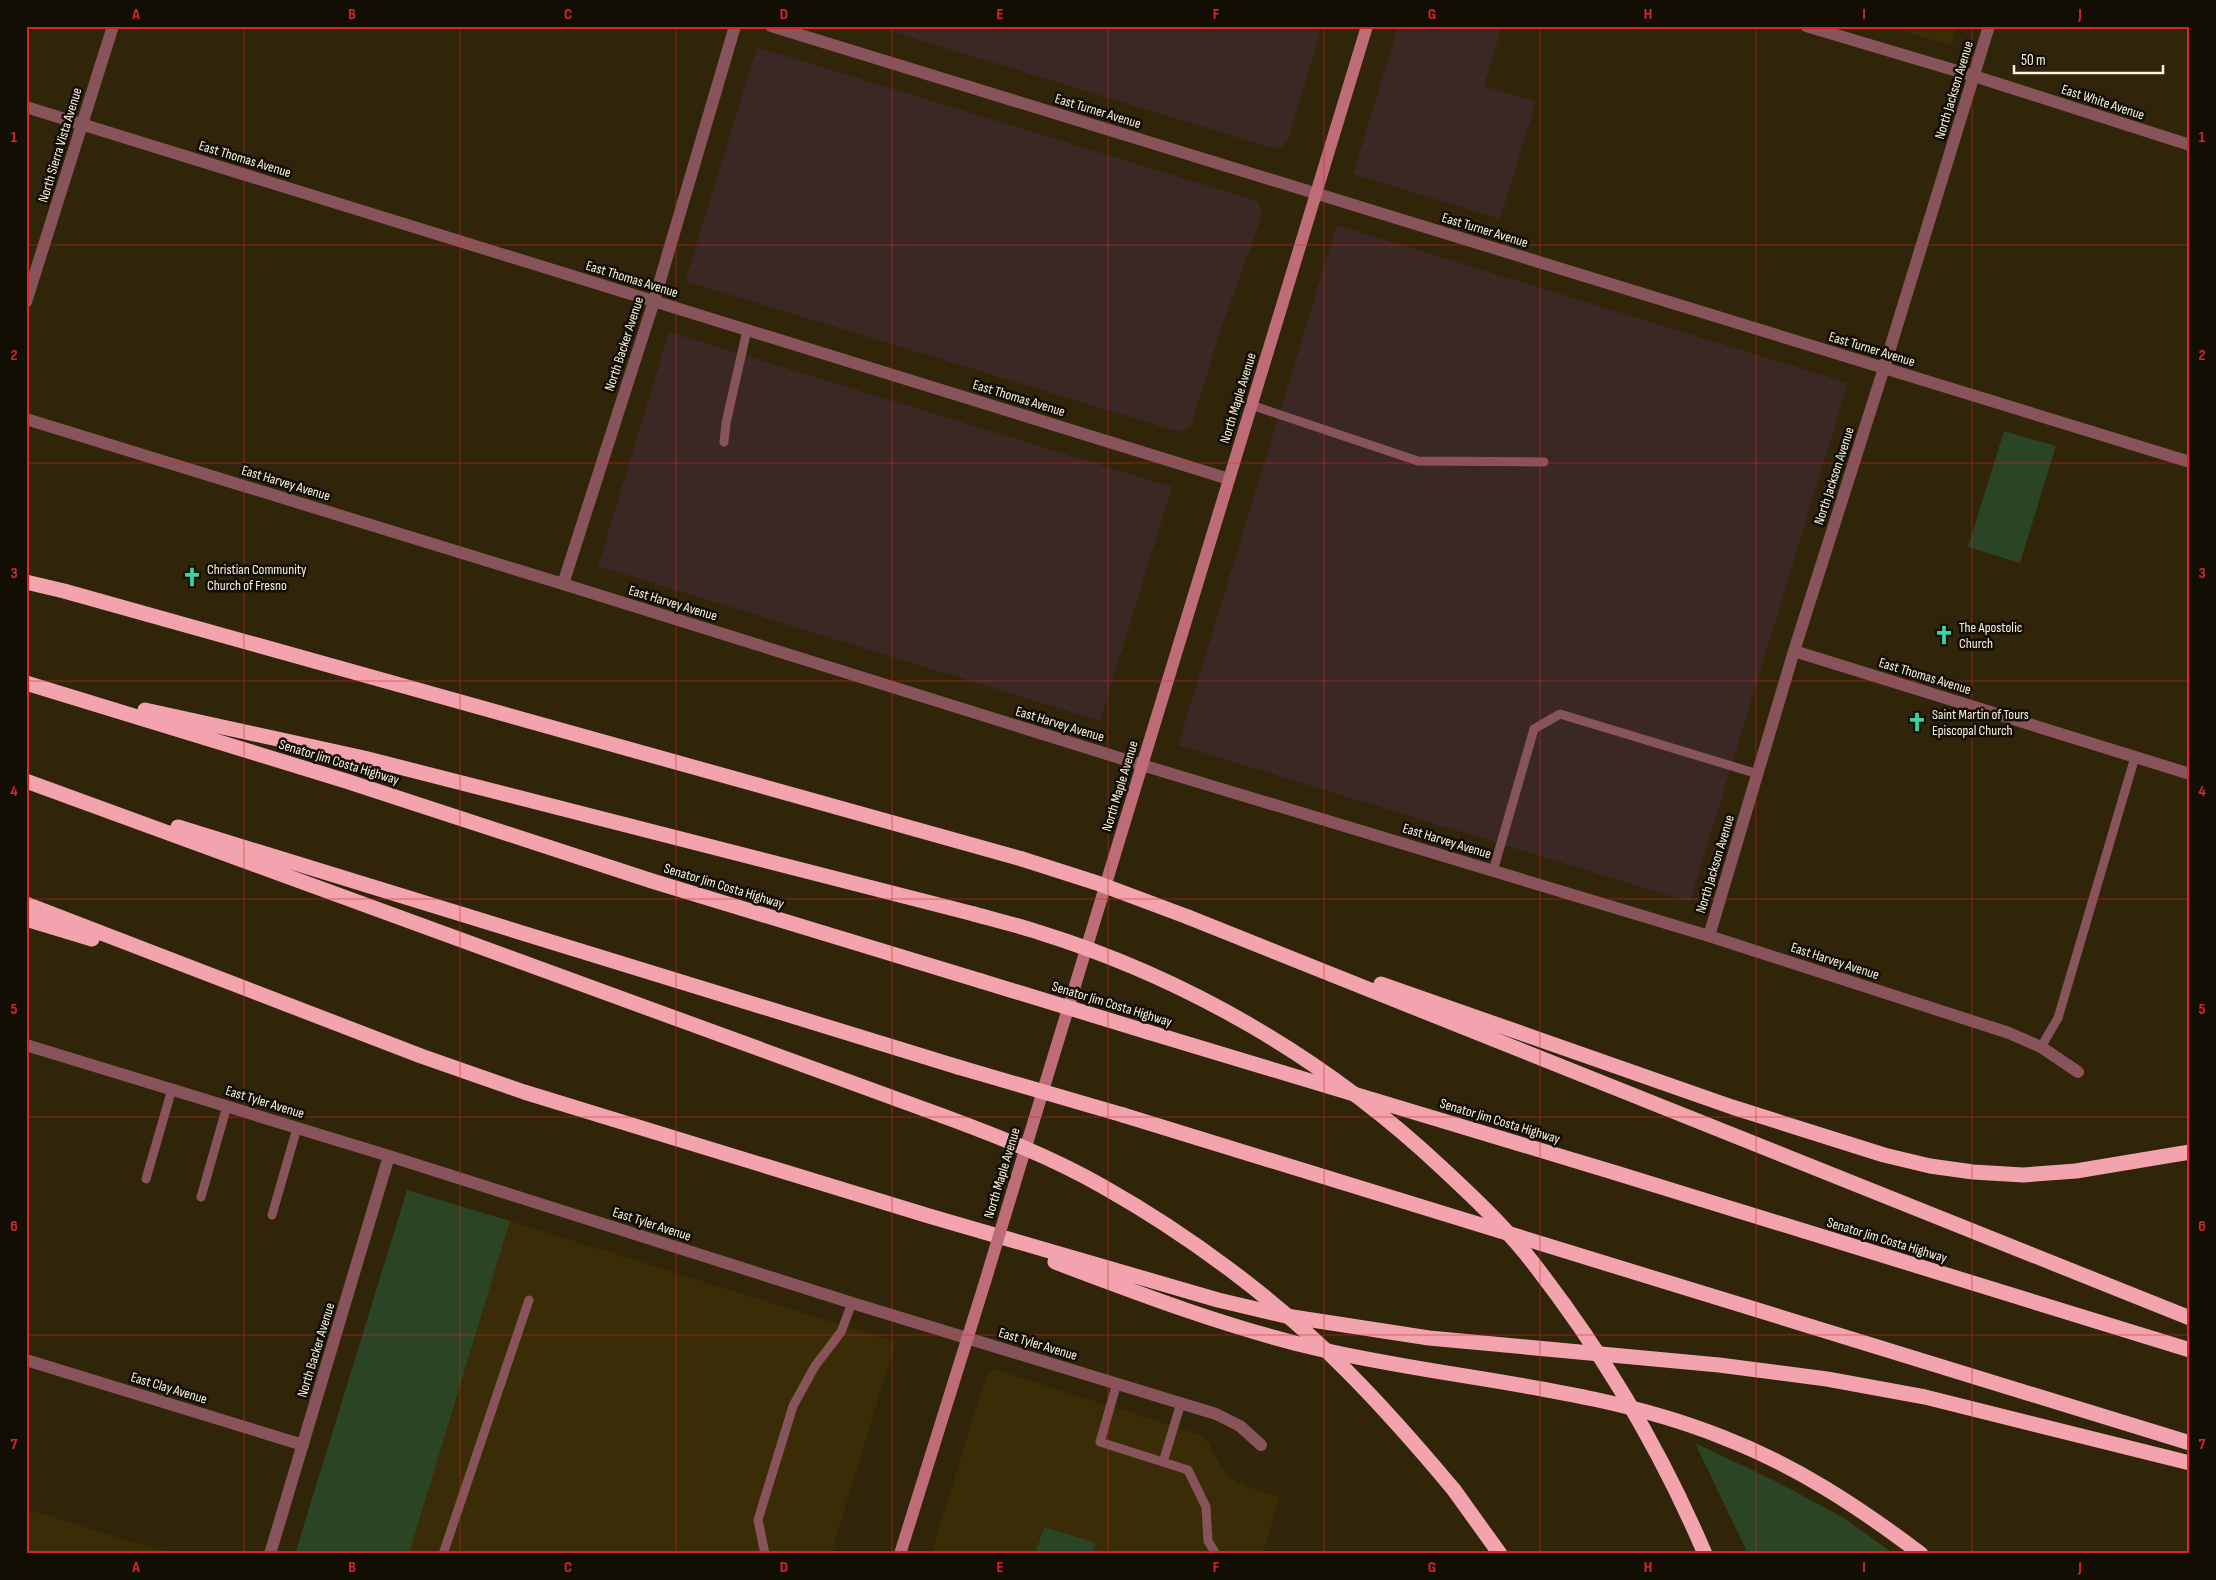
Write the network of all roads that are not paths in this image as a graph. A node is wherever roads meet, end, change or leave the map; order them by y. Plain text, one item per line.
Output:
1 (113, 26) edge
2 (735, 26) edge
3 (771, 26) edge
4 (1367, 26) edge
5 (1806, 26) edge
6 (1989, 26) edge
7 (1974, 76) junction
8 (26, 108) edge
9 (83, 125) junction
10 (2190, 145) edge
11 (1316, 194) junction
12 (654, 301) junction
13 (26, 302) edge
14 (747, 330) junction
15 (1884, 368) junction
16 (1251, 405) junction
17 (26, 419) edge
18 (724, 442) dead end
19 (1544, 462) dead end
20 (2190, 462) edge
21 (1229, 479) junction
22 (26, 578) edge
23 (26, 582) edge
24 (563, 584) junction
25 (64, 591) junction
26 (1794, 652) junction
27 (32, 685) edge
28 (2135, 757) junction
29 (1142, 765) junction
30 (1758, 774) junction
31 (2190, 774) edge
32 (26, 780) edge
33 (1493, 871) junction
34 (26, 904) edge
35 (1188, 917) junction
36 (26, 919) edge
37 (1710, 936) junction
38 (205, 974) junction
39 (26, 1045) edge
40 (2041, 1047) junction
41 (2078, 1072) dead end
42 (172, 1089) junction
43 (227, 1106) junction
44 (297, 1128) junction
45 (2190, 1152) edge
46 (390, 1156) junction
47 (146, 1179) dead end
48 (201, 1197) dead end
49 (272, 1215) dead end
50 (930, 1216) junction
51 (529, 1300) dead end
52 (852, 1303) junction
53 (2190, 1318) edge
54 (968, 1338) junction
55 (2190, 1350) edge
56 (26, 1360) edge
57 (1117, 1383) junction
58 (1180, 1403) junction
59 (2190, 1443) edge
60 (303, 1445) junction
61 (1260, 1445) dead end
62 (1163, 1462) junction
63 (2190, 1463) edge
64 (270, 1554) edge
65 (443, 1554) edge
66 (765, 1554) edge
67 (900, 1554) edge
68 (1216, 1554) edge
69 (1500, 1554) edge
70 (1705, 1554) edge
71 (1921, 1554) edge

1 - 9 street, North Sierra Vista Avenue
2 - 12 street, North Backer Avenue
3 - 11 street, East Turner Avenue
4 - 11 street, North Maple Avenue
5 - 7 street, East White Avenue
6 - 7 street, North Jackson Avenue
7 - 10 street, East White Avenue
7 - 15 street, North Jackson Avenue
8 - 9 street, East Thomas Avenue
9 - 12 street, East Thomas Avenue
9 - 13 street, North Sierra Vista Avenue
11 - 15 street, East Turner Avenue
11 - 16 street, North Maple Avenue
12 - 14 street, East Thomas Avenue
12 - 24 street, North Backer Avenue
14 - 18 lane
14 - 21 street, East Thomas Avenue
15 - 20 street, East Turner Avenue
15 - 26 street, North Jackson Avenue
16 - 19 lane
16 - 21 street, North Maple Avenue
17 - 24 street, East Harvey Avenue
21 - 29 street, North Maple Avenue
22 - 25 highway
23 - 25 highway
24 - 29 street, East Harvey Avenue
25 - 35 highway, bridge
26 - 28 street, East Thomas Avenue
26 - 30 street, North Jackson Avenue
27 - 55 highway, Senator Jim Costa Highway, bridge
27 - 70 highway, bridge
28 - 31 street, East Thomas Avenue
28 - 40 lane
29 - 33 street, East Harvey Avenue
29 - 54 street, North Maple Avenue, bridge
30 - 33 lane
30 - 37 street, North Jackson Avenue
32 - 59 highway, bridge
32 - 69 highway, bridge
33 - 37 street, East Harvey Avenue
34 - 38 highway
35 - 45 highway
35 - 53 highway
36 - 38 highway
37 - 40 street, East Harvey Avenue
38 - 50 highway
39 - 42 street, East Tyler Avenue
40 - 41 street, East Harvey Avenue
42 - 43 street, East Tyler Avenue
42 - 47 lane
43 - 44 street, East Tyler Avenue
43 - 48 lane
44 - 46 street, East Tyler Avenue
44 - 49 lane
46 - 52 street, East Tyler Avenue
46 - 60 street, North Backer Avenue
50 - 63 highway
50 - 71 highway
51 - 65 lane
52 - 54 street, East Tyler Avenue
52 - 66 lane
54 - 57 street, East Tyler Avenue
54 - 67 street, North Maple Avenue
56 - 60 street, East Clay Avenue
57 - 58 street, East Tyler Avenue
57 - 62 lane
58 - 61 street, East Tyler Avenue
58 - 62 lane
60 - 64 street, North Backer Avenue
62 - 68 lane

